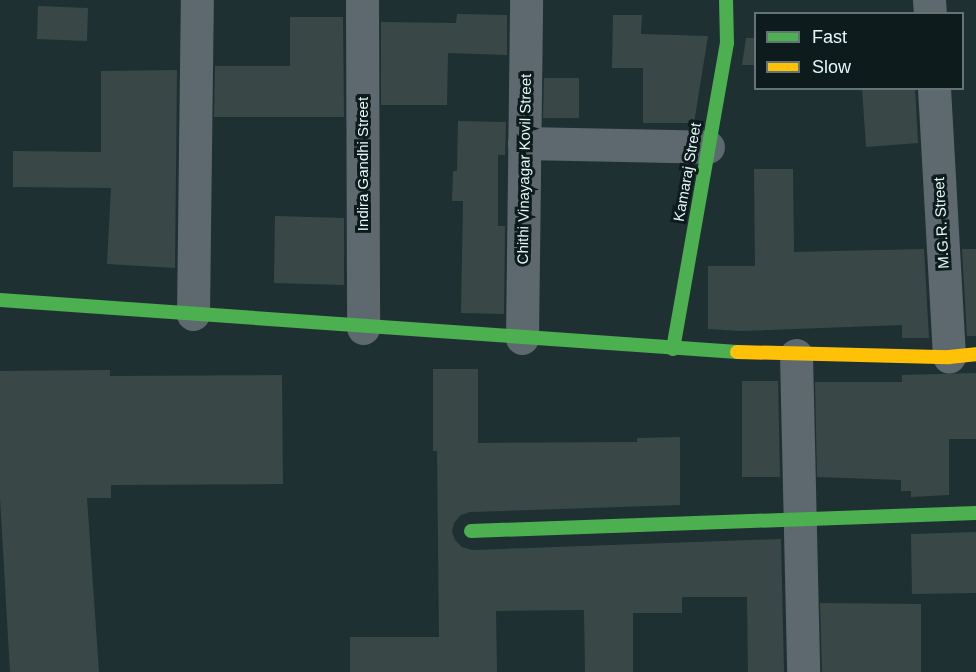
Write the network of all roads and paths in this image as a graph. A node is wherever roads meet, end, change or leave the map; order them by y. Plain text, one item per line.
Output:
1 (196, 0) edge
2 (362, 0) edge
3 (526, 0) edge
4 (726, 0) edge
5 (934, 90) edge
6 (524, 143) junction
7 (708, 147) junction
8 (0, 300) edge
9 (193, 314) junction
10 (363, 328) junction
11 (522, 338) junction
12 (673, 349) junction
13 (796, 355) junction
14 (963, 356) edge
15 (976, 513) edge
16 (800, 518) junction
17 (471, 531) dead end
18 (803, 672) edge

1 - 9 street
2 - 10 street, Indira Gandhi Street
3 - 6 street, Chithi Vinayagar Kovil Street
4 - 7 street, Kamaraj Street
5 - 14 street, M.G.R. Street
6 - 7 street
6 - 11 street, Chithi Vinayagar Kovil Street
7 - 12 street, Kamaraj Street
8 - 9 street
9 - 10 street
10 - 11 street
11 - 12 street
12 - 13 street
13 - 14 street
13 - 16 street
15 - 16 street
16 - 17 street
16 - 18 street

